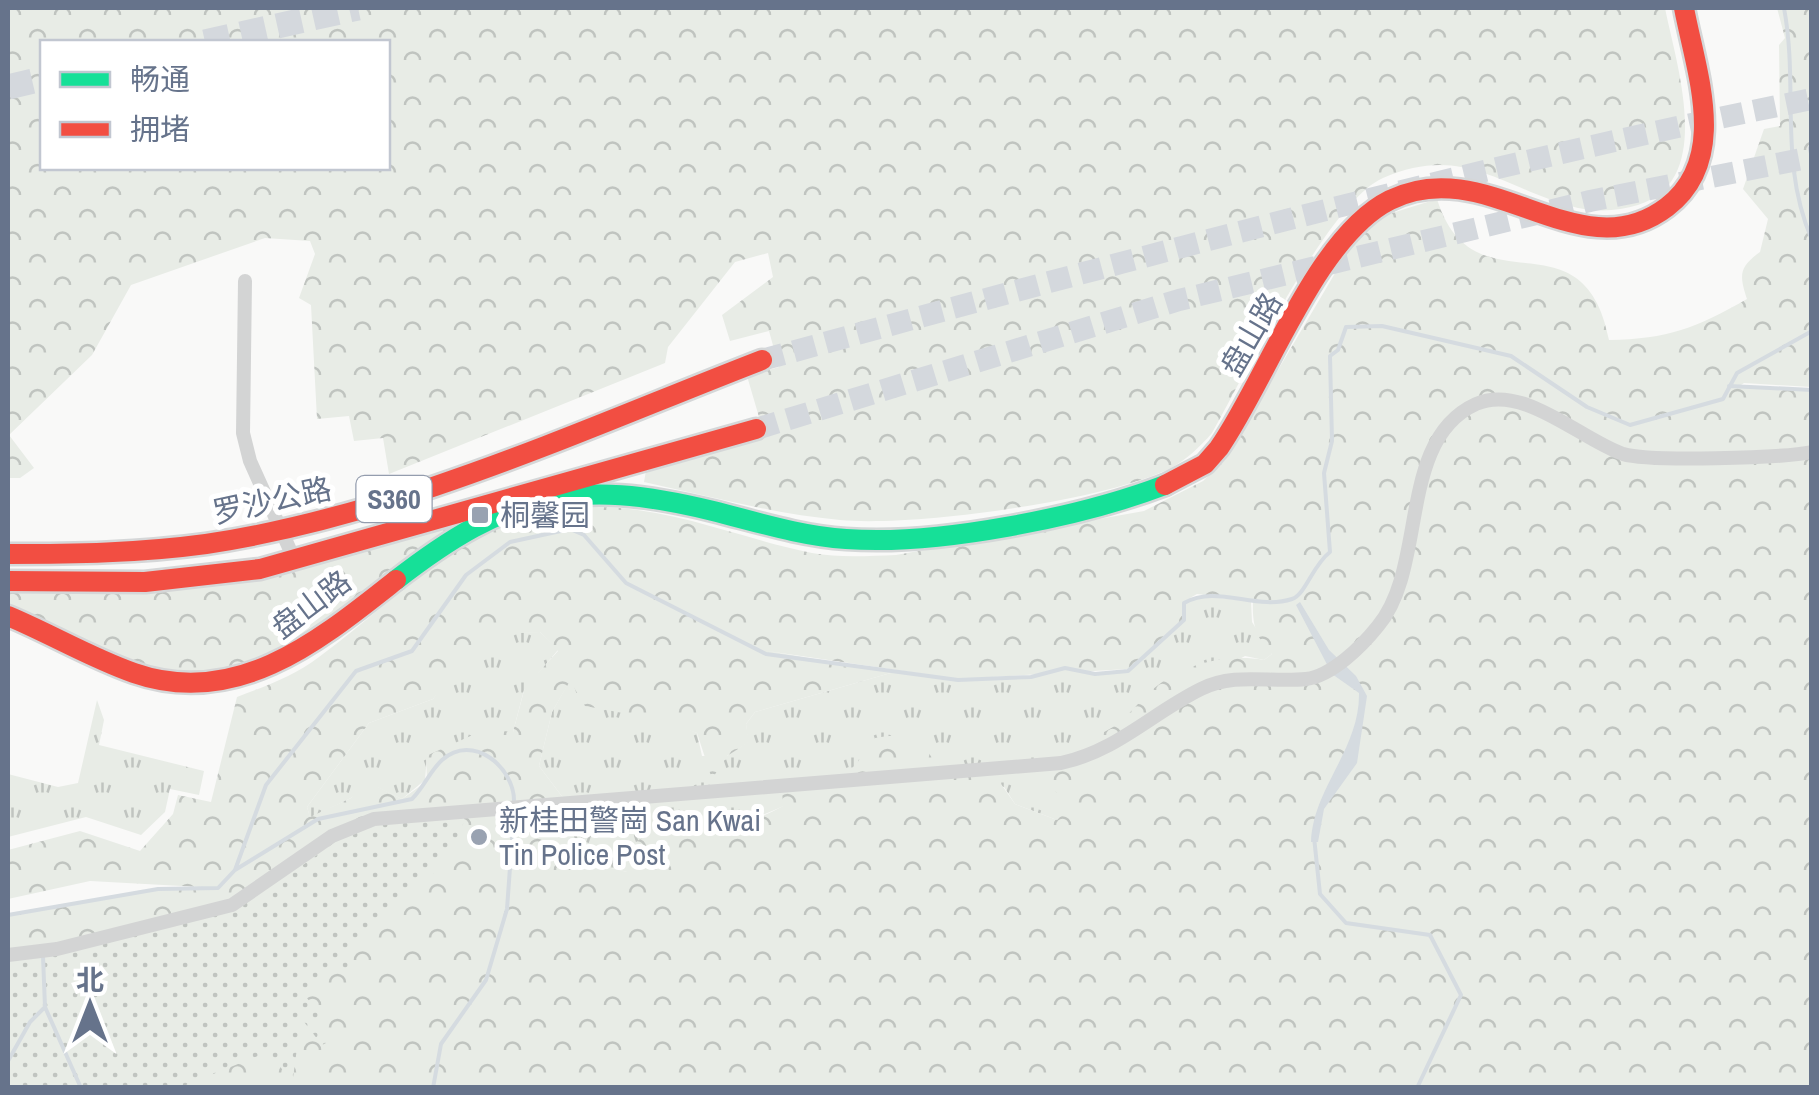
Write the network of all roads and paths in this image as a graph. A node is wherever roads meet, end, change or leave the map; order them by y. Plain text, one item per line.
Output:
1 (1684, 8) edge
2 (246, 281) dead end
3 (762, 360) tunnel mouth
4 (756, 429) tunnel mouth
5 (1812, 452) edge
6 (282, 532) junction
7 (8, 554) edge
8 (295, 561) junction
9 (8, 581) edge
10 (8, 616) edge
11 (8, 955) edge

1 - 10 main road, 盘山路
2 - 6 street
3 - 6 main road, 罗沙公路 / S360
4 - 8 main road, 罗沙公路 / S360
5 - 11 street
6 - 7 main road, 罗沙公路 / S360
6 - 8 street
8 - 9 main road, 罗沙公路 / S360

